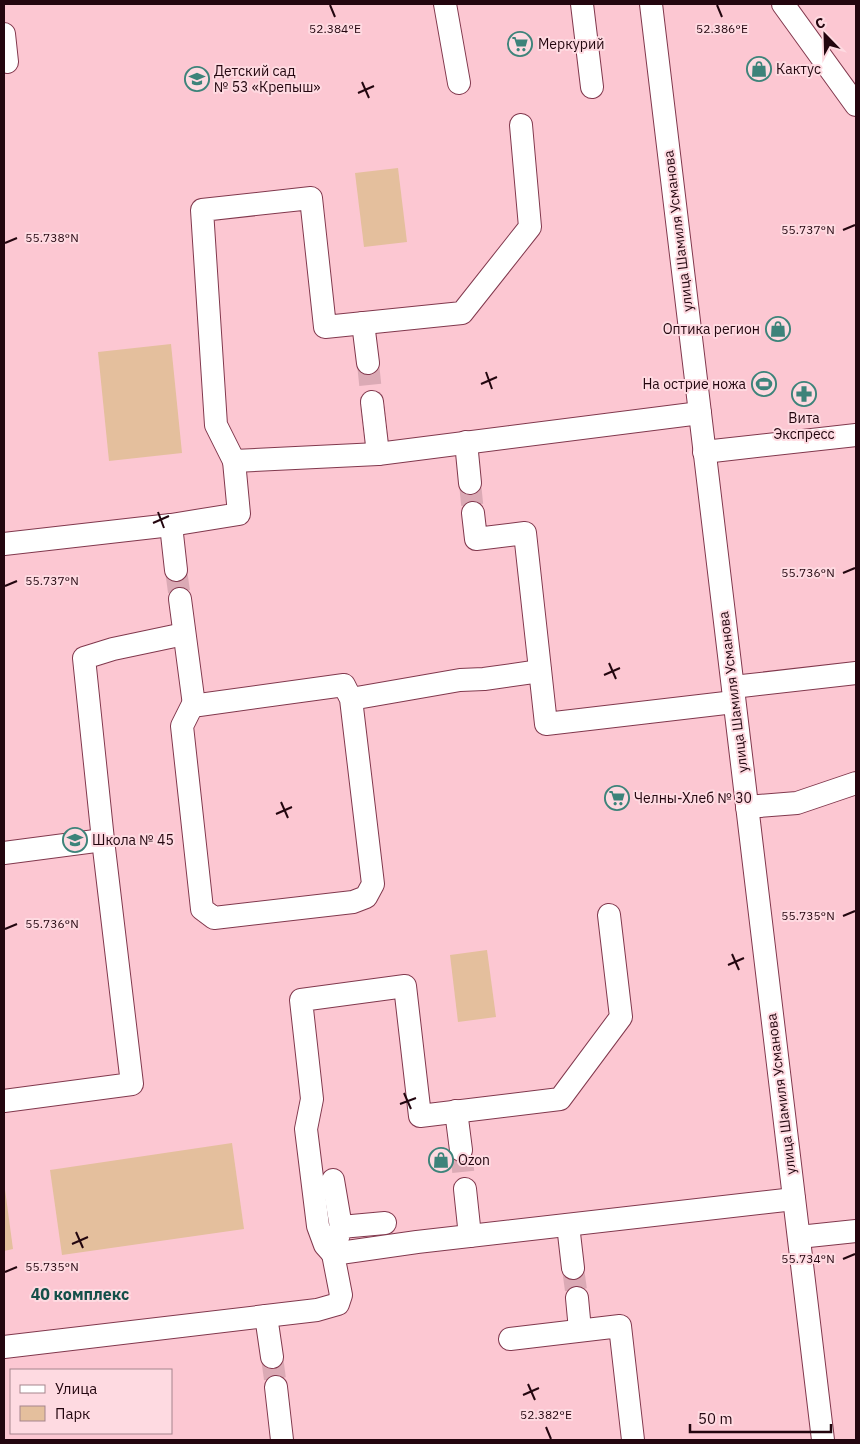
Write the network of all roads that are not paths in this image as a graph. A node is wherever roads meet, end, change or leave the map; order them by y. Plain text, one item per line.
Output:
1 (445, 4) edge
2 (582, 4) edge
3 (651, 4) edge
4 (783, 4) edge
5 (4, 34) edge
6 (7, 62) dead end
7 (459, 83) dead end
8 (592, 87) dead end
9 (856, 105) edge
10 (521, 125) dead end
11 (363, 323) junction
12 (368, 363) tunnel mouth
13 (372, 402) tunnel mouth
14 (700, 413) junction
15 (856, 435) edge
16 (466, 442) junction
17 (704, 452) junction
18 (378, 454) junction
19 (234, 461) junction
20 (470, 482) tunnel mouth
21 (473, 513) tunnel mouth
22 (171, 524) junction
23 (4, 544) edge
24 (176, 570) tunnel mouth
25 (180, 599) tunnel mouth
26 (184, 634) junction
27 (540, 671) junction
28 (856, 672) edge
29 (733, 694) junction
30 (351, 699) junction
31 (194, 705) junction
32 (856, 783) edge
33 (747, 808) junction
34 (103, 840) junction
35 (4, 853) edge
36 (609, 914) dead end
37 (4, 1101) edge
38 (456, 1111) junction
39 (460, 1150) tunnel mouth
40 (333, 1180) dead end
41 (465, 1189) tunnel mouth
42 (794, 1199) junction
43 (385, 1223) dead end
44 (568, 1225) junction
45 (341, 1227) junction
46 (856, 1231) edge
47 (470, 1236) junction
48 (799, 1237) junction
49 (334, 1254) junction
50 (573, 1268) tunnel mouth
51 (577, 1298) tunnel mouth
52 (266, 1316) junction
53 (580, 1330) junction
54 (510, 1339) dead end
55 (4, 1347) edge
56 (272, 1357) tunnel mouth
57 (276, 1387) tunnel mouth
58 (282, 1440) edge
59 (633, 1440) edge
60 (823, 1440) edge

1 - 7 street
2 - 8 street
3 - 14 street, улица Шамиля Усманова
4 - 9 street
5 - 6 street
10 - 11 street
11 - 12 street
11 - 19 street
13 - 18 street
14 - 16 street
14 - 17 street, улица Шамиля Усманова
15 - 17 street
16 - 18 street
16 - 20 street
17 - 29 street, улица Шамиля Усманова
18 - 19 street
19 - 22 street
21 - 27 street
22 - 23 street
22 - 24 street
25 - 26 street
26 - 31 street
26 - 34 street
27 - 29 street
27 - 30 street
28 - 29 street
29 - 33 street, улица Шамиля Усманова
30 - 31 street
30 - 31 street
32 - 33 street
33 - 42 street, улица Шамиля Усманова
34 - 35 street
34 - 37 street
36 - 38 street
38 - 39 street
38 - 49 street
40 - 45 street
41 - 47 street
42 - 44 street
42 - 48 street, улица Шамиля Усманова
43 - 45 street
44 - 47 street
44 - 50 street
45 - 49 street
46 - 48 street
47 - 49 street
48 - 60 street, улица Шамиля Усманова
49 - 52 street
51 - 53 street
52 - 55 street
52 - 56 street
53 - 54 street
53 - 59 street
57 - 58 street

